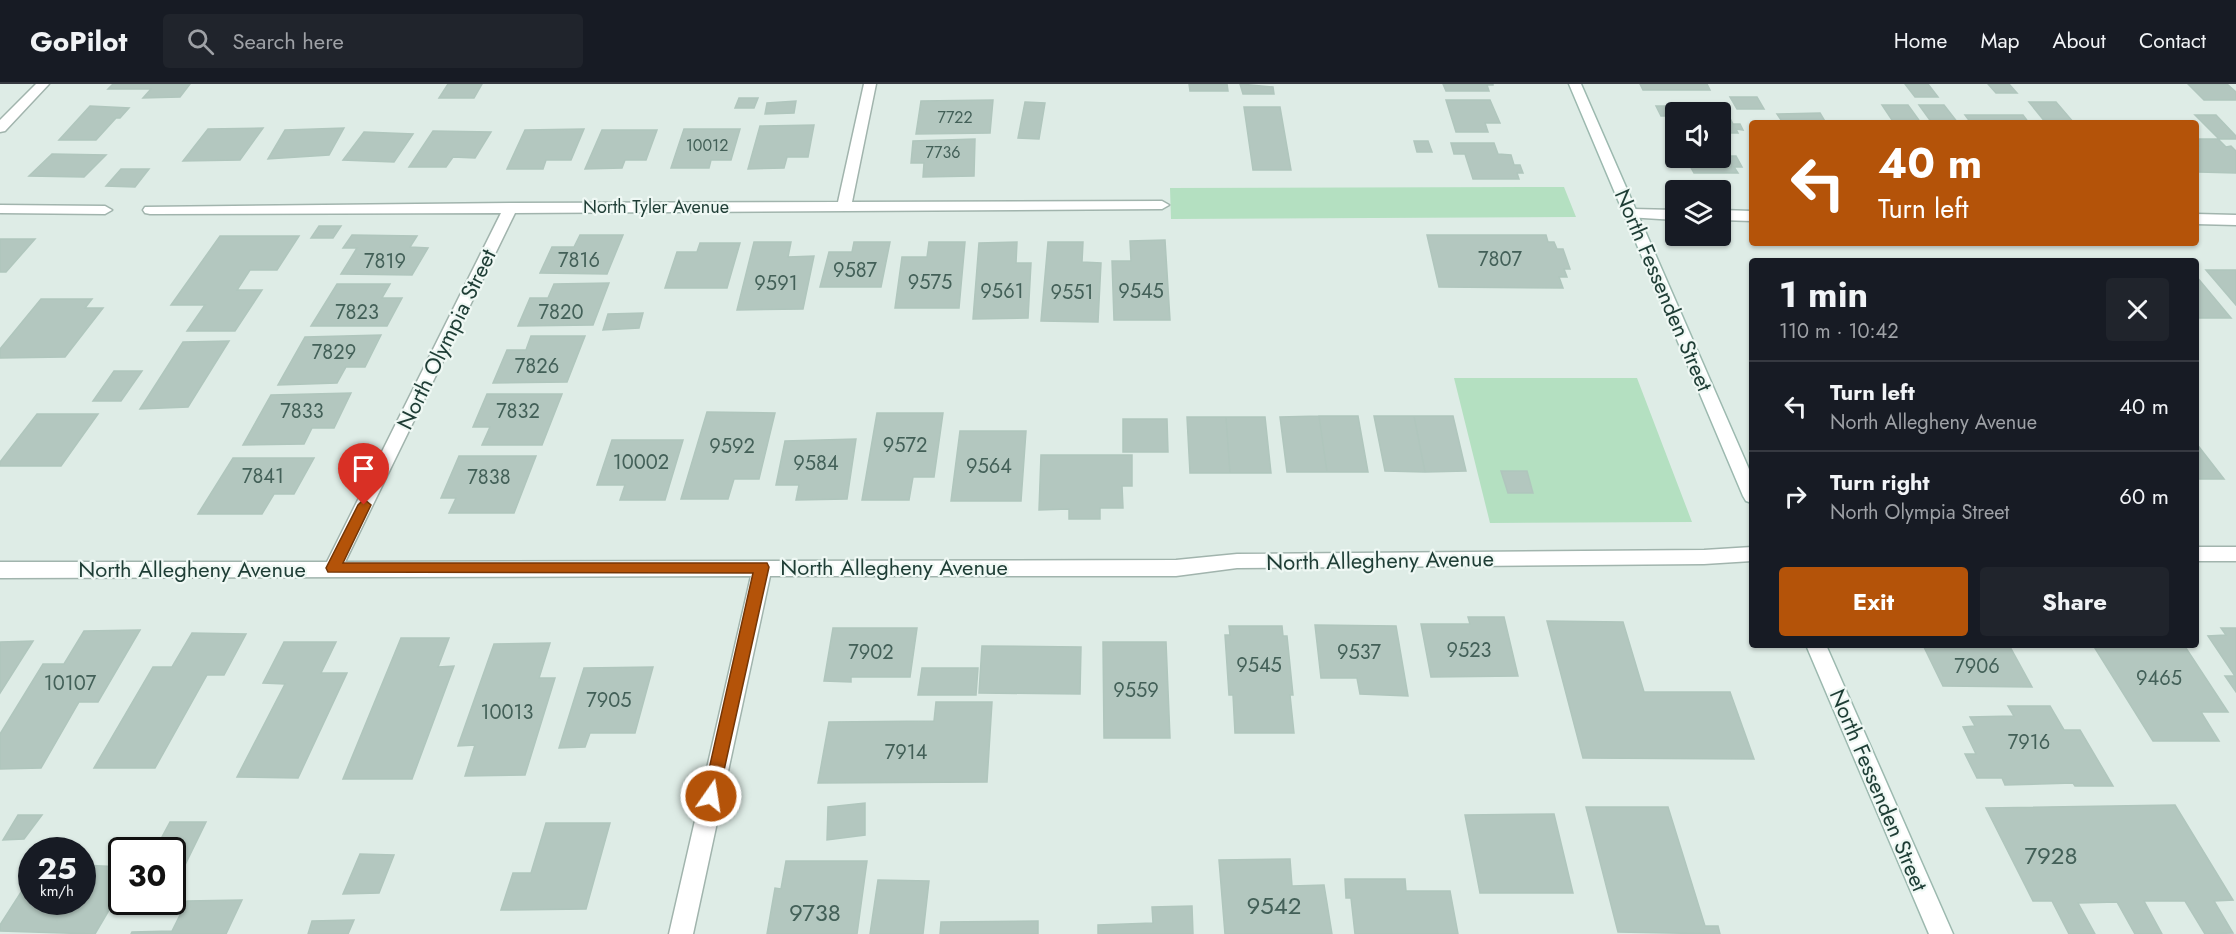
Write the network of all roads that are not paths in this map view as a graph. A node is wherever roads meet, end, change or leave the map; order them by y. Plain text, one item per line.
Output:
1 (43, 84) edge
2 (870, 84) edge
3 (1575, 84) edge
4 (0, 128) edge
5 (1162, 205) dead end
6 (844, 206) junction
7 (511, 207) junction
8 (0, 209) edge
9 (105, 210) dead end
10 (150, 210) dead end
11 (1632, 214) junction
12 (1665, 215) edge
13 (1731, 215) edge
14 (1749, 216) edge
15 (2199, 219) edge
16 (2236, 220) edge
17 (1749, 489) edge
18 (1749, 554) edge
19 (2199, 554) edge
20 (2236, 554) edge
21 (762, 567) junction
22 (333, 568) junction
23 (0, 570) edge
24 (1817, 648) edge
25 (681, 934) edge
26 (1941, 934) edge

1 - 4 street
2 - 6 street
3 - 11 street, North Fessenden Street
5 - 6 street, North Tyler Avenue
6 - 7 street, North Tyler Avenue
7 - 10 street, North Tyler Avenue
7 - 22 street, North Olympia Street
8 - 9 street
11 - 12 street
11 - 17 street, North Fessenden Street
13 - 14 street
15 - 16 street
18 - 21 street, North Allegheny Avenue
19 - 20 street
21 - 22 street, North Allegheny Avenue
21 - 25 street
22 - 23 street, North Allegheny Avenue
24 - 26 street, North Fessenden Street

